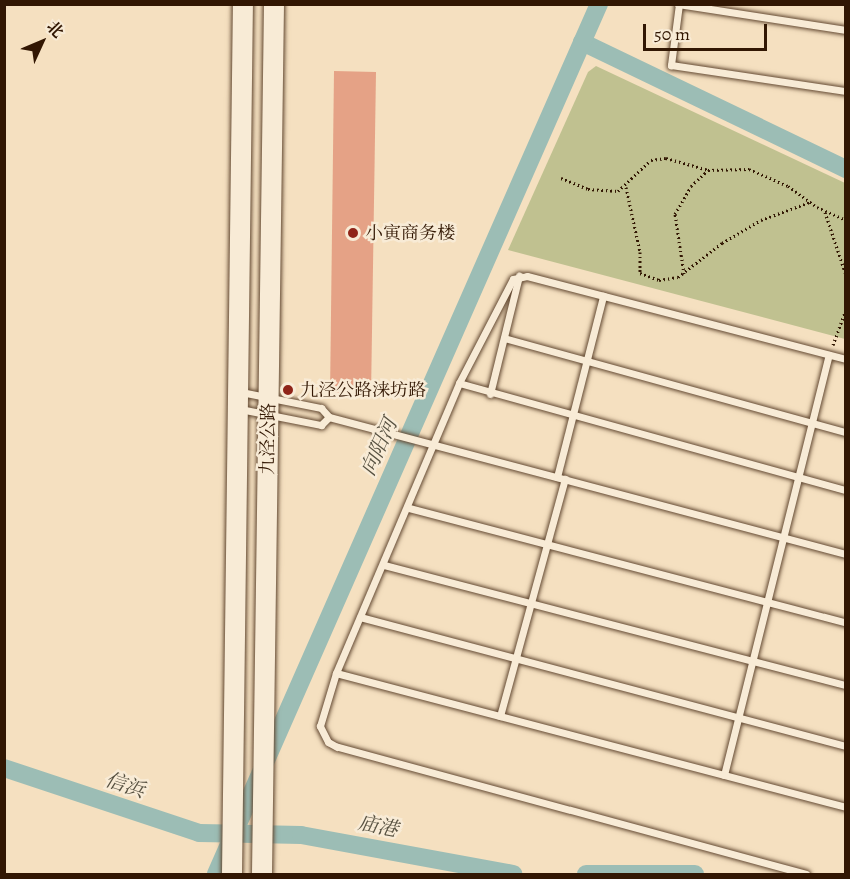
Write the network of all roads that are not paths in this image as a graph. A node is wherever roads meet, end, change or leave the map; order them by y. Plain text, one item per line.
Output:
1 (243, 4) edge
2 (274, 4) edge
3 (679, 5) edge
4 (846, 30) edge
5 (846, 91) edge
6 (519, 276) junction
7 (603, 296) junction
8 (504, 338) junction
9 (829, 355) junction
10 (846, 359) edge
11 (586, 360) junction
12 (459, 383) junction
13 (490, 394) junction
14 (238, 400) junction
15 (268, 406) junction
16 (572, 416) junction
17 (329, 417) junction
18 (812, 423) junction
19 (846, 432) edge
20 (436, 445) junction
21 (799, 477) junction
22 (561, 478) junction
23 (846, 490) edge
24 (408, 507) junction
25 (783, 538) junction
26 (547, 544) junction
27 (846, 554) edge
28 (384, 565) junction
29 (531, 603) junction
30 (767, 603) junction
31 (360, 617) junction
32 (846, 624) edge
33 (516, 658) junction
34 (753, 661) junction
35 (336, 673) junction
36 (846, 685) edge
37 (500, 716) junction
38 (739, 717) junction
39 (846, 746) edge
40 (724, 775) junction
41 (846, 807) edge
42 (232, 874) edge
43 (262, 874) edge
44 (806, 874) edge

1 - 14 main road, 九泾公路
2 - 15 main road, 九泾公路
3 - 4 lane
3 - 5 lane
6 - 7 lane
6 - 8 lane
6 - 12 lane
7 - 9 lane
7 - 11 lane
8 - 11 lane
8 - 13 lane
9 - 10 lane
9 - 18 lane
11 - 16 lane
11 - 18 lane
12 - 13 lane
12 - 20 lane
13 - 16 lane
14 - 15 lane
14 - 15 lane
14 - 42 main road, 九泾公路
15 - 17 lane
15 - 17 lane
15 - 43 main road, 九泾公路
16 - 21 lane
16 - 22 lane
17 - 20 lane
18 - 19 lane
18 - 21 lane
20 - 22 lane
20 - 24 lane
21 - 23 lane
21 - 25 lane
22 - 25 lane
22 - 26 lane
24 - 26 lane
24 - 28 lane
25 - 27 lane
25 - 30 lane
26 - 29 lane
26 - 30 lane
28 - 29 lane
28 - 31 lane
29 - 33 lane
29 - 34 lane
30 - 32 lane
30 - 34 lane
31 - 33 lane
31 - 35 lane
33 - 37 lane
33 - 38 lane
34 - 36 lane
34 - 38 lane
35 - 37 lane
35 - 44 lane
37 - 40 lane
38 - 39 lane
38 - 40 lane
40 - 41 lane

